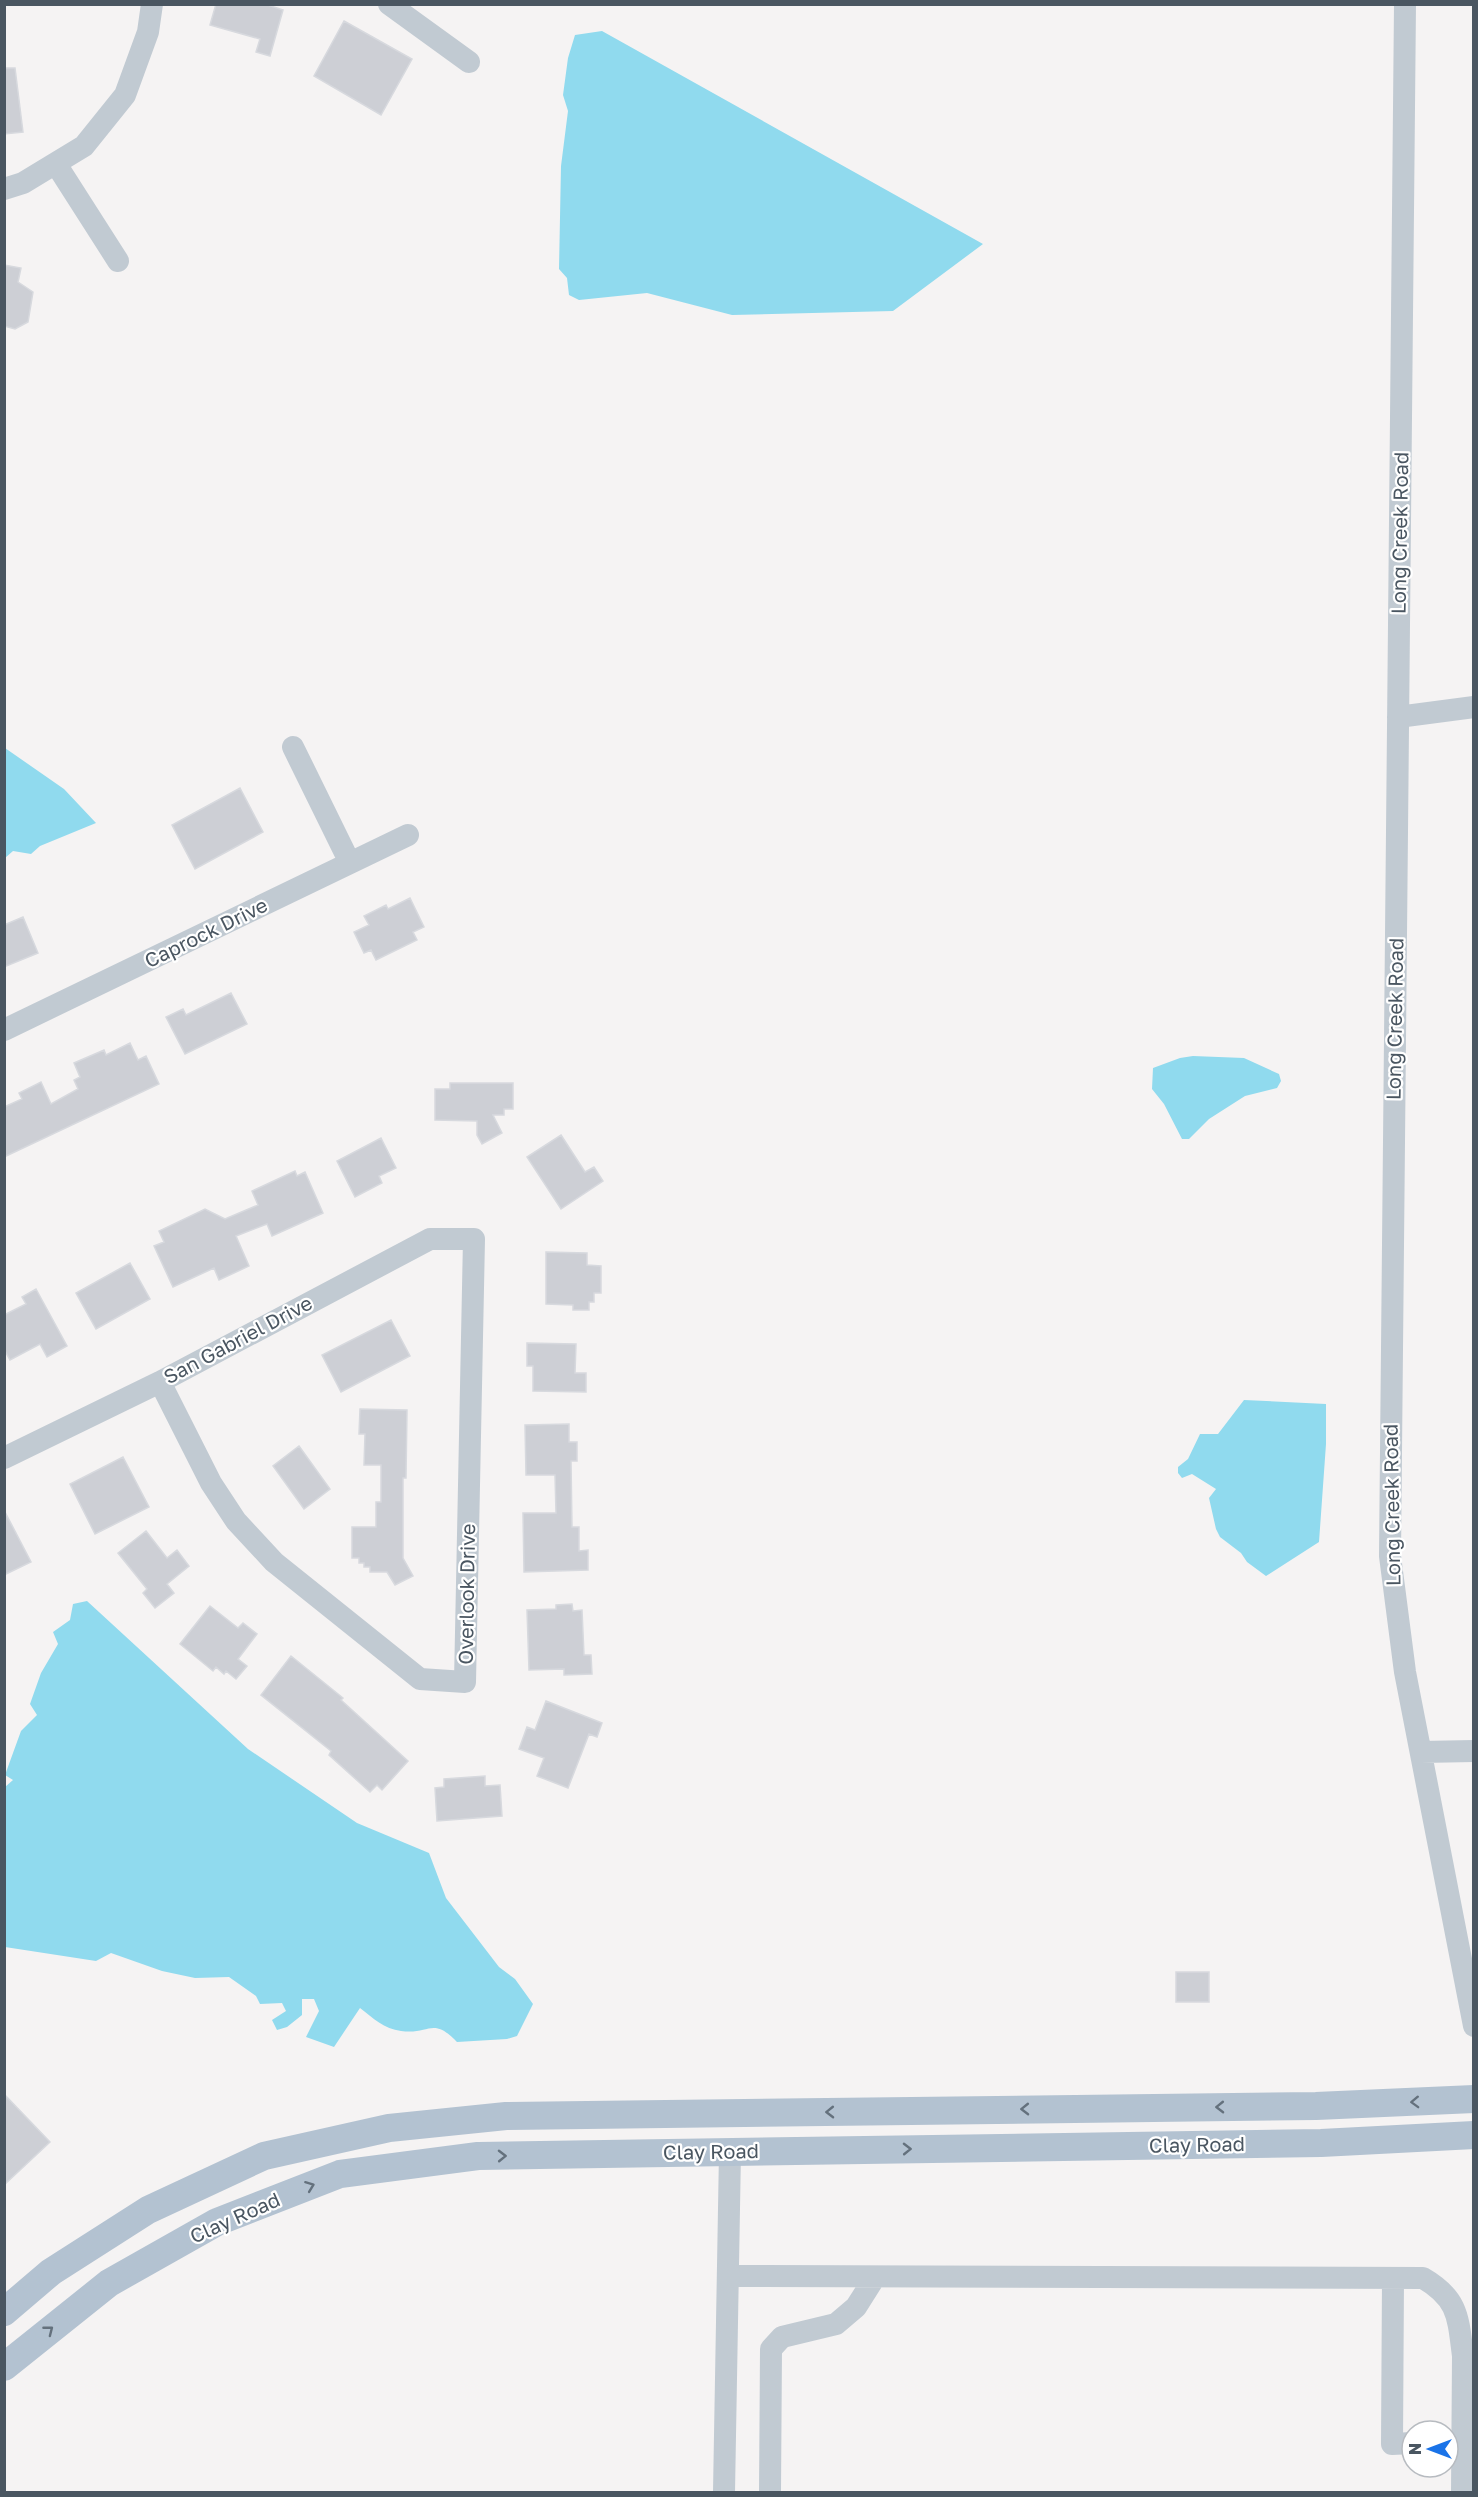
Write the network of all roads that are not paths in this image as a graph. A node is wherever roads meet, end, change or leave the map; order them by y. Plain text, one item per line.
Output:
1 (152, 4) edge
2 (388, 4) edge
3 (1405, 4) edge
4 (469, 62) dead end
5 (56, 164) junction
6 (4, 189) edge
7 (118, 261) dead end
8 (1473, 707) edge
9 (1398, 717) junction
10 (292, 747) dead end
11 (408, 835) dead end
12 (350, 863) junction
13 (4, 1030) edge
14 (474, 1239) joint
15 (159, 1382) junction
16 (4, 1458) edge
17 (1473, 1751) edge
18 (1421, 1752) junction
19 (1473, 2026) edge
20 (1473, 2099) edge
21 (1473, 2135) edge
22 (730, 2152) junction
23 (728, 2276) junction
24 (875, 2277) junction
25 (1393, 2278) junction
26 (4, 2312) edge
27 (1468, 2356) edge
28 (7, 2360) edge
29 (1458, 2419) edge
30 (1400, 2444) edge
31 (724, 2493) edge
32 (770, 2493) edge

1 - 5 street
2 - 4 street
3 - 9 street, Long Creek Road
5 - 6 street
5 - 7 street
8 - 9 street
9 - 18 street, Long Creek Road
10 - 12 street
11 - 12 street, Caprock Drive
12 - 13 street, Caprock Drive
14 - 15 street, San Gabriel Drive
14 - 15 street, Overlook Drive
15 - 16 street, San Gabriel Drive
17 - 18 street
18 - 19 street, Long Creek Road
20 -> 26 main road, Clay Road
22 -> 21 main road, Clay Road
22 - 23 street
28 -> 22 main road, Clay Road
23 - 24 street
23 - 31 street
24 - 25 street
24 - 32 street
25 - 27 street
25 - 30 street
27 - 29 street

